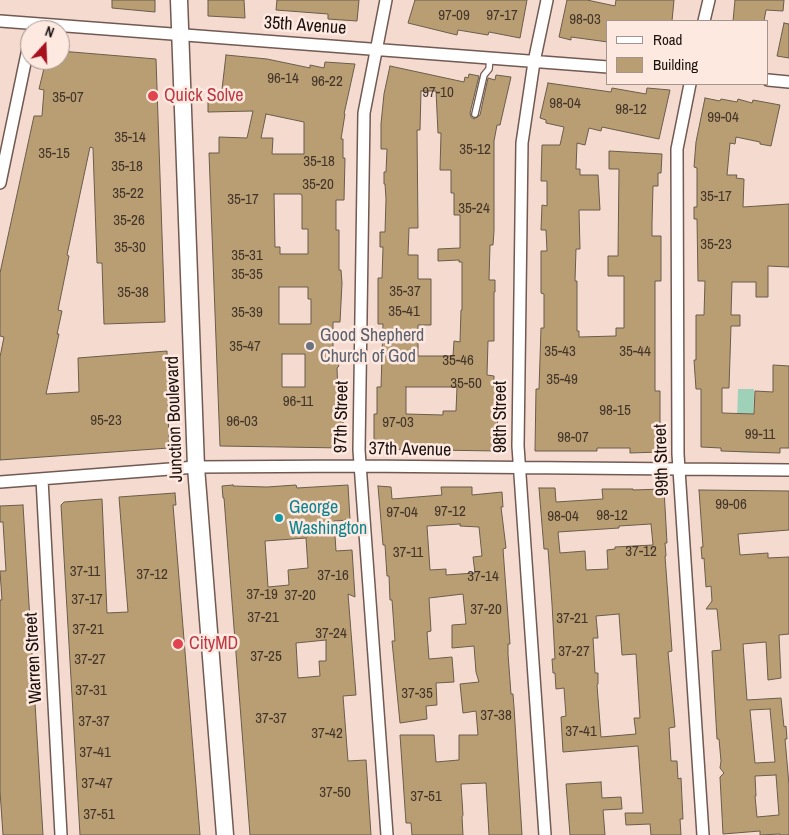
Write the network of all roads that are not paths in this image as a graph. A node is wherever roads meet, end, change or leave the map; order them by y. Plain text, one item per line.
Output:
1 (179, 0) edge
2 (386, 0) edge
3 (547, 0) edge
4 (709, 0) edge
5 (704, 20) edge
6 (0, 22) edge
7 (20, 25) edge
8 (70, 29) edge
9 (180, 34) junction
10 (375, 49) junction
11 (490, 58) junction
12 (534, 62) junction
13 (606, 67) edge
14 (24, 70) edge
15 (769, 80) edge
16 (789, 82) edge
17 (690, 85) edge
18 (475, 114) dead end
19 (0, 183) edge
20 (360, 466) junction
21 (196, 467) junction
22 (520, 469) junction
23 (679, 469) junction
24 (789, 470) edge
25 (42, 479) junction
26 (0, 482) edge
27 (61, 835) edge
28 (225, 835) edge
29 (387, 835) edge
30 (545, 835) edge
31 (703, 835) edge

1 - 9 main road, Junction Boulevard
2 - 10 street, 97th Street
3 - 12 street, 98th Street
4 - 5 street
6 - 7 street, 35th Avenue
8 - 9 street, 35th Avenue
9 - 10 street, 35th Avenue
9 - 21 main road, Junction Boulevard
10 - 11 street, 35th Avenue
10 - 20 street, 97th Street
11 - 12 street, 35th Avenue
11 - 18 lane
12 - 13 street, 35th Avenue
12 - 22 street, 98th Street
14 - 19 street
15 - 16 street
17 - 23 street, 99th Street
20 - 21 street, 37th Avenue
20 - 22 street, 37th Avenue
20 - 29 street, 97th Street
21 - 25 street, 37th Avenue
21 - 28 main road, Junction Boulevard
22 - 23 street, 37th Avenue
22 - 30 street, 98th Street
23 - 24 street, 37th Avenue
23 - 31 street, 99th Street
25 - 26 street, 37th Avenue
25 - 27 street, Warren Street

